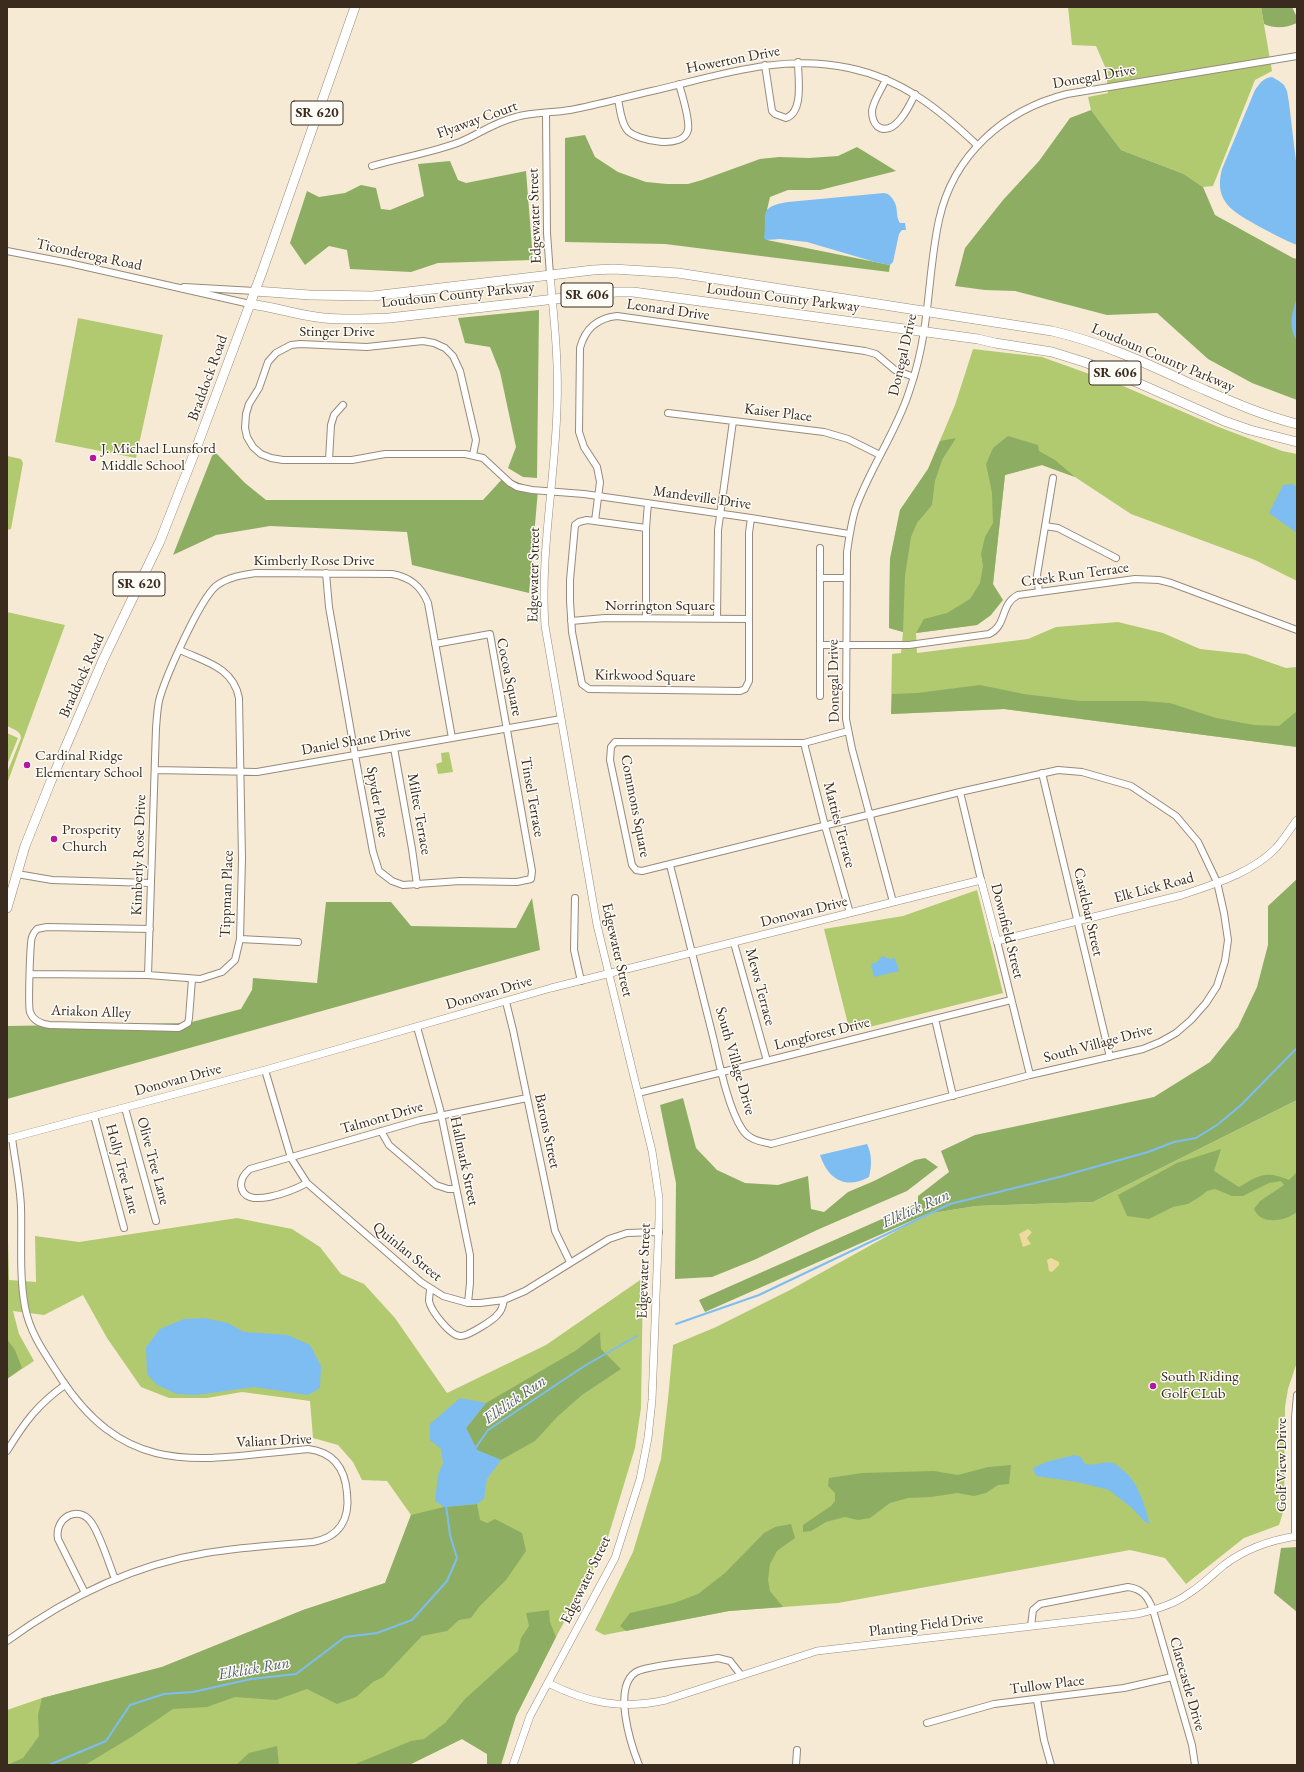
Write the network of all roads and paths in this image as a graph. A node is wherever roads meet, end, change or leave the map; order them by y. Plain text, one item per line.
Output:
1 (355, 7) edge
2 (1297, 56) edge
3 (798, 62) junction
4 (765, 65) junction
5 (886, 79) junction
6 (679, 84) junction
7 (915, 94) junction
8 (618, 99) junction
9 (546, 113) junction
10 (977, 145) junction
11 (372, 166) dead end
12 (7, 251) edge
13 (550, 275) junction
14 (165, 286) junction
15 (255, 291) junction
16 (552, 299) junction
17 (250, 304) junction
18 (926, 312) junction
19 (924, 331) junction
20 (914, 377) junction
21 (343, 405) dead end
22 (668, 413) dead end
23 (733, 421) junction
24 (1297, 424) edge
25 (1297, 442) edge
26 (474, 455) junction
27 (880, 455) junction
28 (329, 460) junction
29 (1053, 478) dead end
30 (551, 491) junction
31 (598, 496) junction
32 (648, 503) junction
33 (720, 513) junction
34 (751, 518) junction
35 (595, 521) junction
36 (1045, 526) junction
37 (646, 528) junction
38 (849, 534) junction
39 (820, 548) dead end
40 (1116, 558) dead end
41 (326, 573) junction
42 (820, 578) junction
43 (846, 578) junction
44 (1039, 592) junction
45 (646, 618) junction
46 (717, 619) junction
47 (749, 619) junction
48 (571, 621) junction
49 (1297, 630) edge
50 (435, 644) junction
51 (846, 644) junction
52 (820, 645) junction
53 (180, 650) junction
54 (820, 696) dead end
55 (561, 719) junction
56 (506, 728) junction
57 (848, 731) junction
58 (452, 738) junction
59 (804, 743) junction
60 (394, 748) junction
61 (355, 755) junction
62 (154, 770) junction
63 (241, 772) junction
64 (1042, 774) junction
65 (960, 792) junction
66 (869, 815) junction
67 (1297, 820) edge
68 (824, 826) junction
69 (670, 865) junction
70 (532, 871) joint
71 (17, 874) junction
72 (981, 880) junction
73 (151, 882) junction
74 (1217, 882) junction
75 (417, 885) junction
76 (575, 898) dead end
77 (894, 902) junction
78 (7, 908) edge
79 (850, 913) junction
80 (1077, 921) junction
81 (150, 929) junction
82 (240, 939) junction
83 (997, 941) junction
84 (298, 942) dead end
85 (734, 943) junction
86 (692, 954) junction
87 (30, 974) junction
88 (609, 974) junction
89 (148, 975) junction
90 (192, 979) junction
91 (581, 981) junction
92 (1011, 1000) junction
93 (506, 1002) junction
94 (934, 1019) junction
95 (417, 1027) junction
96 (1110, 1057) junction
97 (767, 1061) junction
98 (265, 1070) junction
99 (722, 1072) junction
100 (1030, 1075) junction
101 (638, 1093) junction
102 (953, 1096) junction
103 (527, 1098) junction
104 (125, 1108) junction
105 (94, 1116) junction
106 (441, 1116) junction
107 (381, 1132) junction
108 (10, 1139) edge
109 (291, 1158) junction
110 (307, 1183) junction
111 (456, 1189) junction
112 (156, 1221) dead end
113 (124, 1228) dead end
114 (658, 1232) junction
115 (570, 1262) junction
116 (430, 1289) junction
117 (504, 1300) junction
118 (468, 1303) junction
119 (65, 1385) junction
120 (1297, 1395) edge
121 (7, 1451) edge
122 (1296, 1536) edge
123 (115, 1579) junction
124 (85, 1593) junction
125 (1152, 1610) junction
126 (1031, 1626) junction
127 (7, 1641) edge
128 (741, 1675) junction
129 (1172, 1677) junction
130 (548, 1683) junction
131 (1037, 1700) junction
132 (625, 1705) junction
133 (927, 1723) dead end
134 (796, 1750) dead end
135 (513, 1765) edge
136 (639, 1765) edge
137 (796, 1765) edge
138 (1051, 1765) edge
139 (1195, 1765) edge

1 - 15 main road, Braddock Road / SR 620
2 - 10 street, Donegal Drive
3 - 4 street, Howerton Drive
3 - 4 street
3 - 5 street, Howerton Drive
4 - 6 street, Howerton Drive
5 - 7 street, Howerton Drive
5 - 7 street
6 - 8 street, Howerton Drive
6 - 8 street
7 - 10 street, Howerton Drive
8 - 9 street, Howerton Drive
9 - 11 street, Flyaway Court
9 - 13 street, Edgewater Street
10 - 18 street, Donegal Drive
12 - 14 street, Ticonderoga Road
13 - 15 main road, Loudoun County Parkway / SR 606
13 - 16 street, Edgewater Street
13 - 18 main road, Loudoun County Parkway / SR 606
14 - 15 street, Ticonderoga Road
14 - 17 street, Ticonderoga Road
15 - 17 main road, Braddock Road / SR 620
16 - 17 main road, Loudoun County Parkway / SR 606
16 - 19 main road, Loudoun County Parkway / SR 606
16 - 30 street, Edgewater Street
17 - 71 main road, Braddock Road / SR 620
18 - 19 street, Donegal Drive
18 - 24 main road, Loudoun County Parkway / SR 606
19 - 20 street, Donegal Drive
19 - 25 main road, Loudoun County Parkway / SR 606
20 - 27 street, Donegal Drive
20 - 31 street, Leonard Drive
21 - 28 street
22 - 23 street, Kaiser Place
23 - 27 street, Kaiser Place
23 - 33 street
26 - 28 street, Stinger Drive
26 - 28 street, Stinger Drive
26 - 30 street
27 - 38 street, Donegal Drive
29 - 36 street
30 - 31 street, Mandeville Drive
30 - 55 street, Edgewater Street
31 - 32 street, Mandeville Drive
31 - 35 street, Leonard Drive
32 - 33 street, Mandeville Drive
32 - 37 street
33 - 34 street, Mandeville Drive
33 - 46 street
34 - 38 street, Mandeville Drive
34 - 47 street, Kirkwood Square
35 - 37 street, Kirkwood Square
35 - 48 street, Kirkwood Square
36 - 40 street
36 - 44 street
37 - 45 street
38 - 43 street, Donegal Drive
39 - 42 street
41 - 50 street, Kimberly Rose Drive
41 - 53 street, Kimberly Rose Drive
41 - 61 street, Spyder Place
42 - 43 street
42 - 52 street
43 - 51 street, Donegal Drive
44 - 49 street, Creek Run Terrace
44 - 51 street, Creek Run Terrace
45 - 46 street, Norrington Square
45 - 48 street, Norrington Square
46 - 47 street, Norrington Square
47 - 48 street, Kirkwood Square
50 - 56 street, Cocoa Square
50 - 58 street, Kimberly Rose Drive
51 - 52 street
51 - 57 street, Donegal Drive
52 - 54 street
53 - 62 street, Kimberly Rose Drive
53 - 63 street, Tippman Place
55 - 56 street, Daniel Shane Drive
55 - 88 street, Edgewater Street
56 - 58 street, Daniel Shane Drive
56 - 70 street, Tinsel Terrace
57 - 59 street, Commons Square
57 - 66 street, Donegal Drive
58 - 60 street, Daniel Shane Drive
59 - 68 street, Matties Terrace
59 - 69 street, Commons Square
60 - 61 street, Daniel Shane Drive
60 - 75 street, Miltec Terrace
61 - 63 street, Daniel Shane Drive
61 - 75 street, Spyder Place
62 - 63 street, Daniel Shane Drive
62 - 73 street, Kimberly Rose Drive
63 - 82 street, Tippman Place
64 - 65 street, South Village Drive
64 - 74 street, South Village Drive
64 - 80 street, Castlebar Street
65 - 66 street, South Village Drive
65 - 72 street, Downfield Street
66 - 68 street, Commons Square
66 - 77 street, Donegal Drive
67 - 74 street, Elk Lick Road
68 - 69 street, Commons Square
68 - 79 street, Matties Terrace
69 - 86 street, South Village Drive
70 - 75 street, Spyder Place
71 - 73 street
71 - 78 main road, Braddock Road / SR 620
72 - 77 street, Donovan Drive
72 - 83 street, Downfield Street
73 - 81 street, Kimberly Rose Drive
74 - 80 street, Elk Lick Road
74 - 96 street, South Village Drive
76 - 91 street
77 - 79 street, Donovan Drive
79 - 85 street, Donovan Drive
80 - 83 street, Elk Lick Road
80 - 96 street, Castlebar Street
81 - 87 street, Ariakon Alley
81 - 89 street, Kimberly Rose Drive
82 - 84 street
82 - 90 street, Tippman Place
83 - 92 street, Downfield Street
85 - 86 street, Donovan Drive
85 - 97 street, Mews Terrace
86 - 88 street, Donovan Drive
86 - 99 street, South Village Drive
87 - 89 street, Tippman Place
87 - 90 street, Ariakon Alley
88 - 91 street, Donovan Drive
88 - 101 street, Edgewater Street
89 - 90 street, Tippman Place
91 - 93 street, Donovan Drive
92 - 94 street, Longforest Drive
92 - 100 street, Downfield Street
93 - 95 street, Donovan Drive
93 - 103 street, Barons Street
94 - 97 street, Longforest Drive
94 - 102 street
95 - 98 street, Donovan Drive
95 - 106 street, Hallmark Street
96 - 100 street, South Village Drive
97 - 99 street, Longforest Drive
98 - 104 street, Donovan Drive
98 - 109 street, Quinlan Street
99 - 101 street, Longforest Drive
99 - 102 street, South Village Drive
100 - 102 street, South Village Drive
101 - 114 street, Edgewater Street
103 - 106 street, Talmont Drive
103 - 115 street, Barons Street
104 - 105 street, Donovan Drive
104 - 112 street, Olive Tree Lane
105 - 108 street, Donovan Drive
105 - 113 street, Holly Tree Lane
106 - 107 street, Talmont Drive
106 - 111 street, Hallmark Street
107 - 109 street, Talmont Drive
107 - 111 street
108 - 119 street, Valiant Drive
109 - 110 street, Quinlan Street
109 - 110 street, Talmont Drive
110 - 116 street, Quinlan Street
111 - 118 street, Hallmark Street
114 - 115 street, Quinlan Street
114 - 130 street, Edgewater Street
115 - 117 street, Quinlan Street
116 - 117 street
116 - 118 street, Quinlan Street
117 - 118 street, Quinlan Street
119 - 121 street
119 - 123 street, Valiant Drive
120 - 122 street, Golf View Drive
122 - 125 street, Planting Field Drive
123 - 124 street, Valiant Drive
123 - 124 street
124 - 127 street, Valiant Drive
125 - 126 street, Planting Field Drive
125 - 126 street, Clarecastle Drive
125 - 129 street, Clarecastle Drive
126 - 128 street, Planting Field Drive
128 - 132 street, Planting Field Drive
128 - 132 street
129 - 131 street, Tullow Place
129 - 139 street, Clarecastle Drive
130 - 132 street, Planting Field Drive
130 - 135 street, Edgewater Street
131 - 133 street, Tullow Place
131 - 138 street
132 - 136 street
134 - 137 street

